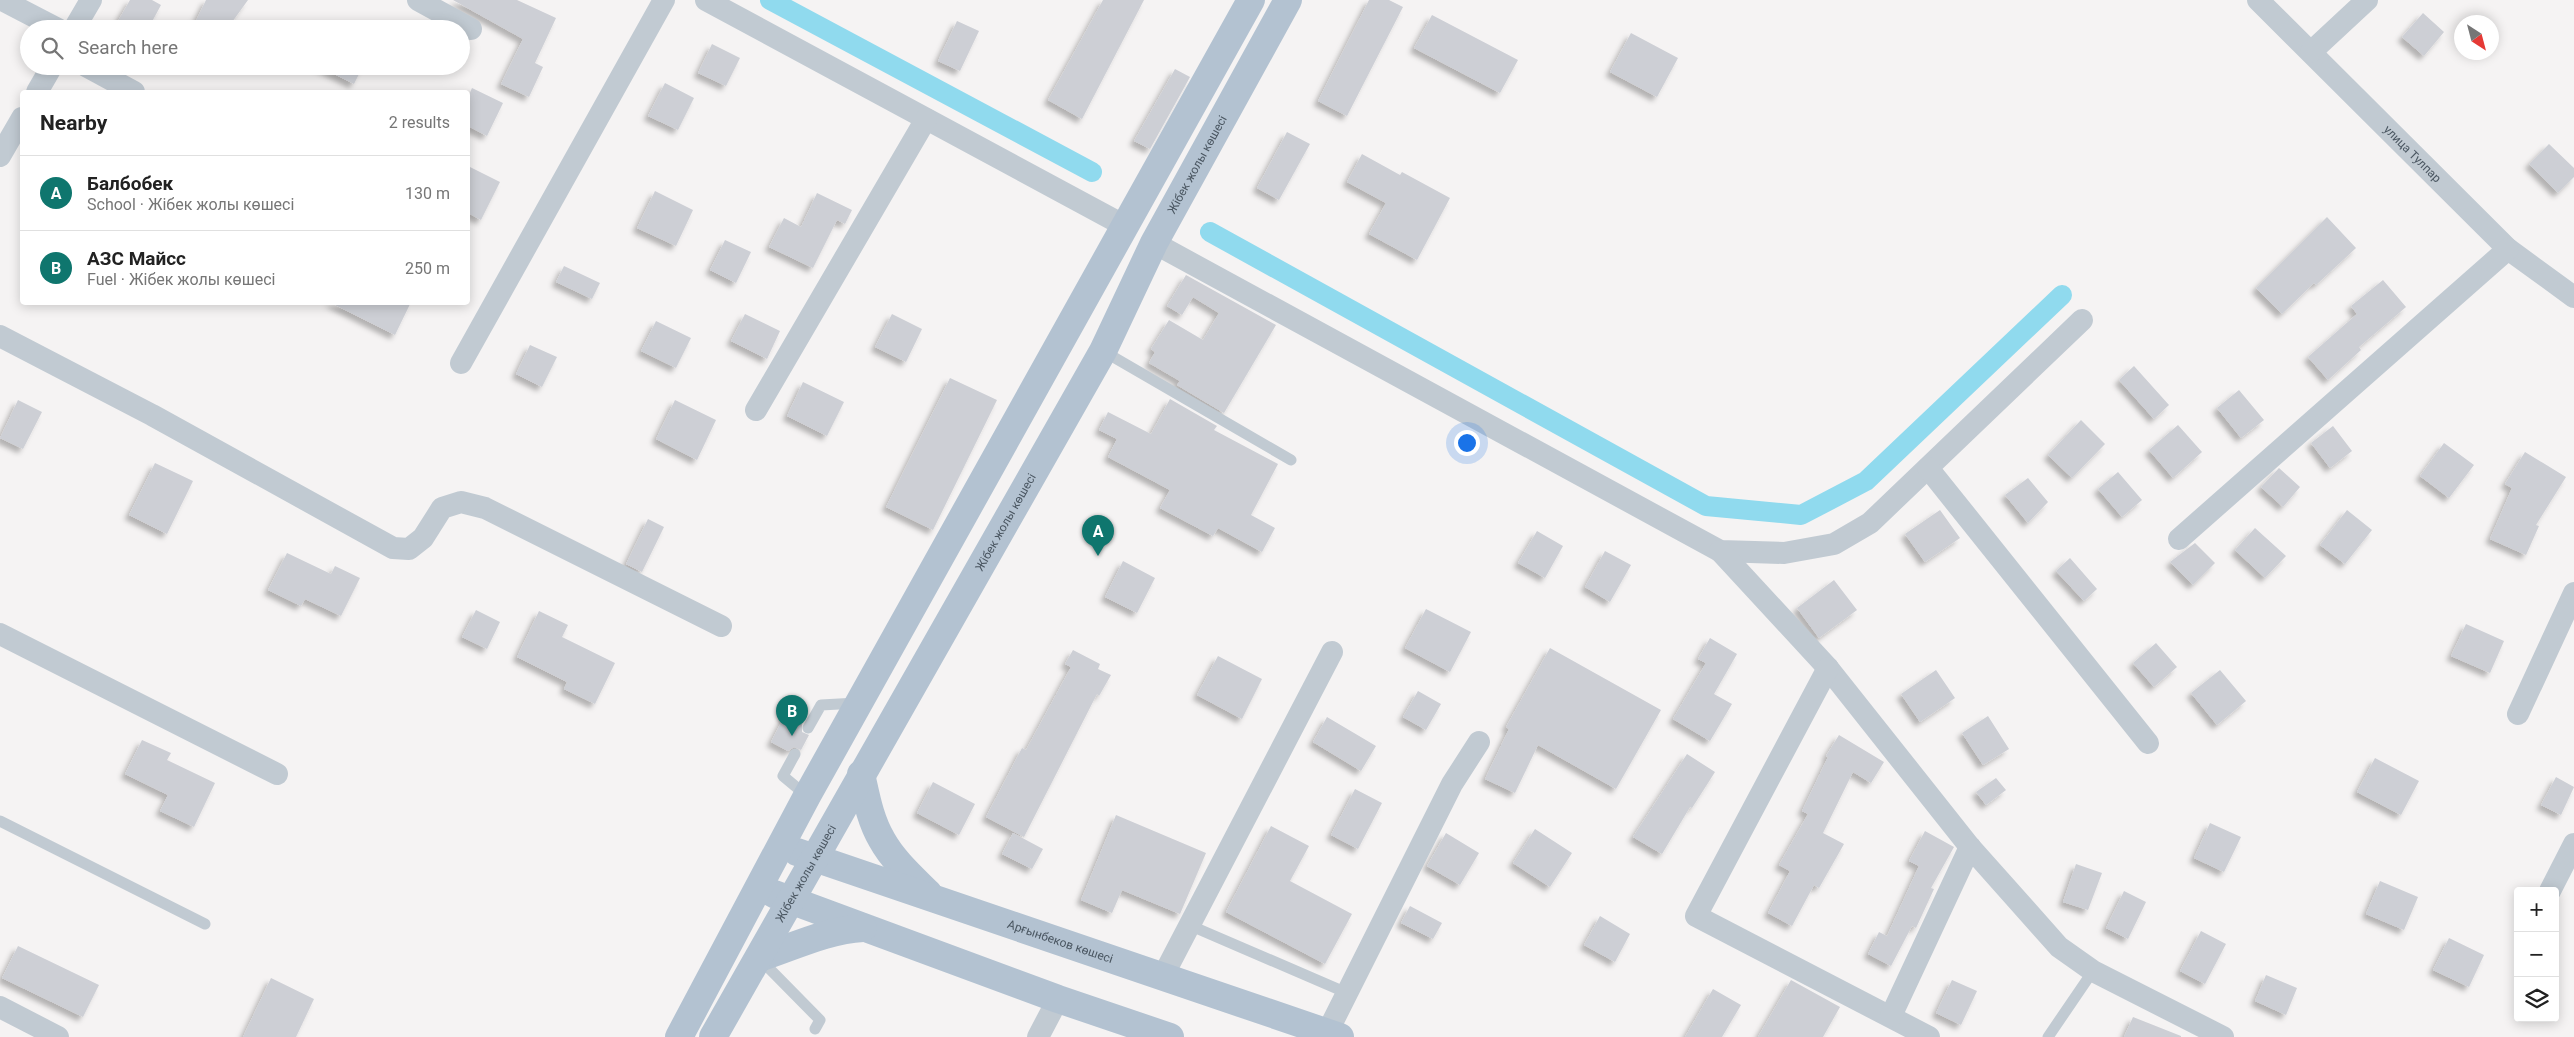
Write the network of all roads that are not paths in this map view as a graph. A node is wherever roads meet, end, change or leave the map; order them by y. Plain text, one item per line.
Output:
1 (2, 0) edge
2 (91, 0) edge
3 (418, 0) edge
4 (664, 0) edge
5 (706, 0) edge
6 (1251, 0) edge
7 (1288, 0) edge
8 (2258, 0) edge
9 (2367, 0) edge
10 (41, 20) edge
11 (79, 20) edge
12 (455, 20) edge
13 (2312, 52) junction
14 (47, 75) edge
15 (103, 75) edge
16 (38, 90) edge
17 (130, 90) edge
18 (926, 119) junction
19 (20, 121) edge
20 (0, 156) edge
21 (1125, 226) junction
22 (1154, 244) junction
23 (2508, 249) junction
24 (2574, 297) edge
25 (2082, 320) dead end
26 (0, 336) edge
27 (1103, 351) junction
28 (461, 363) dead end
29 (756, 410) dead end
30 (1291, 460) dead end
31 (1928, 468) junction
32 (2179, 539) dead end
33 (1720, 551) junction
34 (2574, 593) edge
35 (721, 626) dead end
36 (0, 634) edge
37 (1332, 652) dead end
38 (1828, 668) junction
39 (858, 703) junction
40 (2518, 714) dead end
41 (808, 728) dead end
42 (1479, 742) dead end
43 (2148, 743) dead end
44 (794, 754) dead end
45 (277, 774) dead end
46 (861, 774) junction
47 (807, 796) junction
48 (0, 821) edge
49 (2574, 844) edge
50 (780, 846) junction
51 (1970, 847) junction
52 (814, 858) junction
53 (758, 887) junction
54 (2552, 887) edge
55 (932, 898) junction
56 (790, 900) junction
57 (205, 924) dead end
58 (1189, 925) junction
59 (865, 928) junction
60 (759, 958) junction
61 (2093, 971) junction
62 (1163, 976) junction
63 (1347, 993) junction
64 (1058, 999) junction
65 (0, 1007) edge
66 (1892, 1016) junction
67 (815, 1029) dead end
68 (1333, 1035) edge
69 (58, 1037) edge
70 (679, 1037) edge
71 (713, 1037) edge
72 (1038, 1037) edge
73 (1170, 1037) edge
74 (1929, 1037) edge
75 (2048, 1037) edge
76 (2223, 1037) edge

1 - 10 street
2 - 11 street
3 - 12 street
4 - 28 street
5 - 18 street
6 - 21 main road
7 - 22 main road, Жібек жолы көшесі
8 - 13 street, улица Тулпар
9 - 13 street
13 - 23 street, улица Тулпар
14 - 16 street
15 - 17 street
18 - 21 street
18 - 29 street
19 - 20 street
21 - 39 main road
22 - 27 main road, Жібек жолы көшесі
22 - 33 street
23 - 24 street, улица Тулпар
23 - 32 street
25 - 31 street
26 - 35 street
27 - 30 lane
27 - 46 main road, Жібек жолы көшесі
31 - 33 street
31 - 43 street
33 - 38 street
34 - 40 street
36 - 45 street
37 - 58 street
38 - 51 street
38 - 66 street
39 - 41 lane
39 - 47 main road
42 - 63 street
44 - 47 lane
46 - 52 main road, Жібек жолы көшесі
46 - 55 main road
47 - 50 main road
48 - 57 lane
49 - 54 street
50 - 52 main road, Арғынбеков көшесі
50 - 53 main road
51 - 61 street
51 - 66 street
52 - 55 main road, Арғынбеков көшесі
52 - 56 main road, Жібек жолы көшесі
53 - 56 main road
53 - 70 main road
55 - 62 main road, Арғынбеков көшесі
56 - 59 main road
56 - 60 main road, Жібек жолы көшесі
58 - 62 street
58 - 63 lane
59 - 60 main road
59 - 64 main road
60 - 67 lane
60 - 71 main road, Жібек жолы көшесі
61 - 75 lane
61 - 76 street
62 - 68 main road, Арғынбеков көшесі
63 - 68 street
64 - 72 street
64 - 73 main road
65 - 69 street
66 - 74 street

